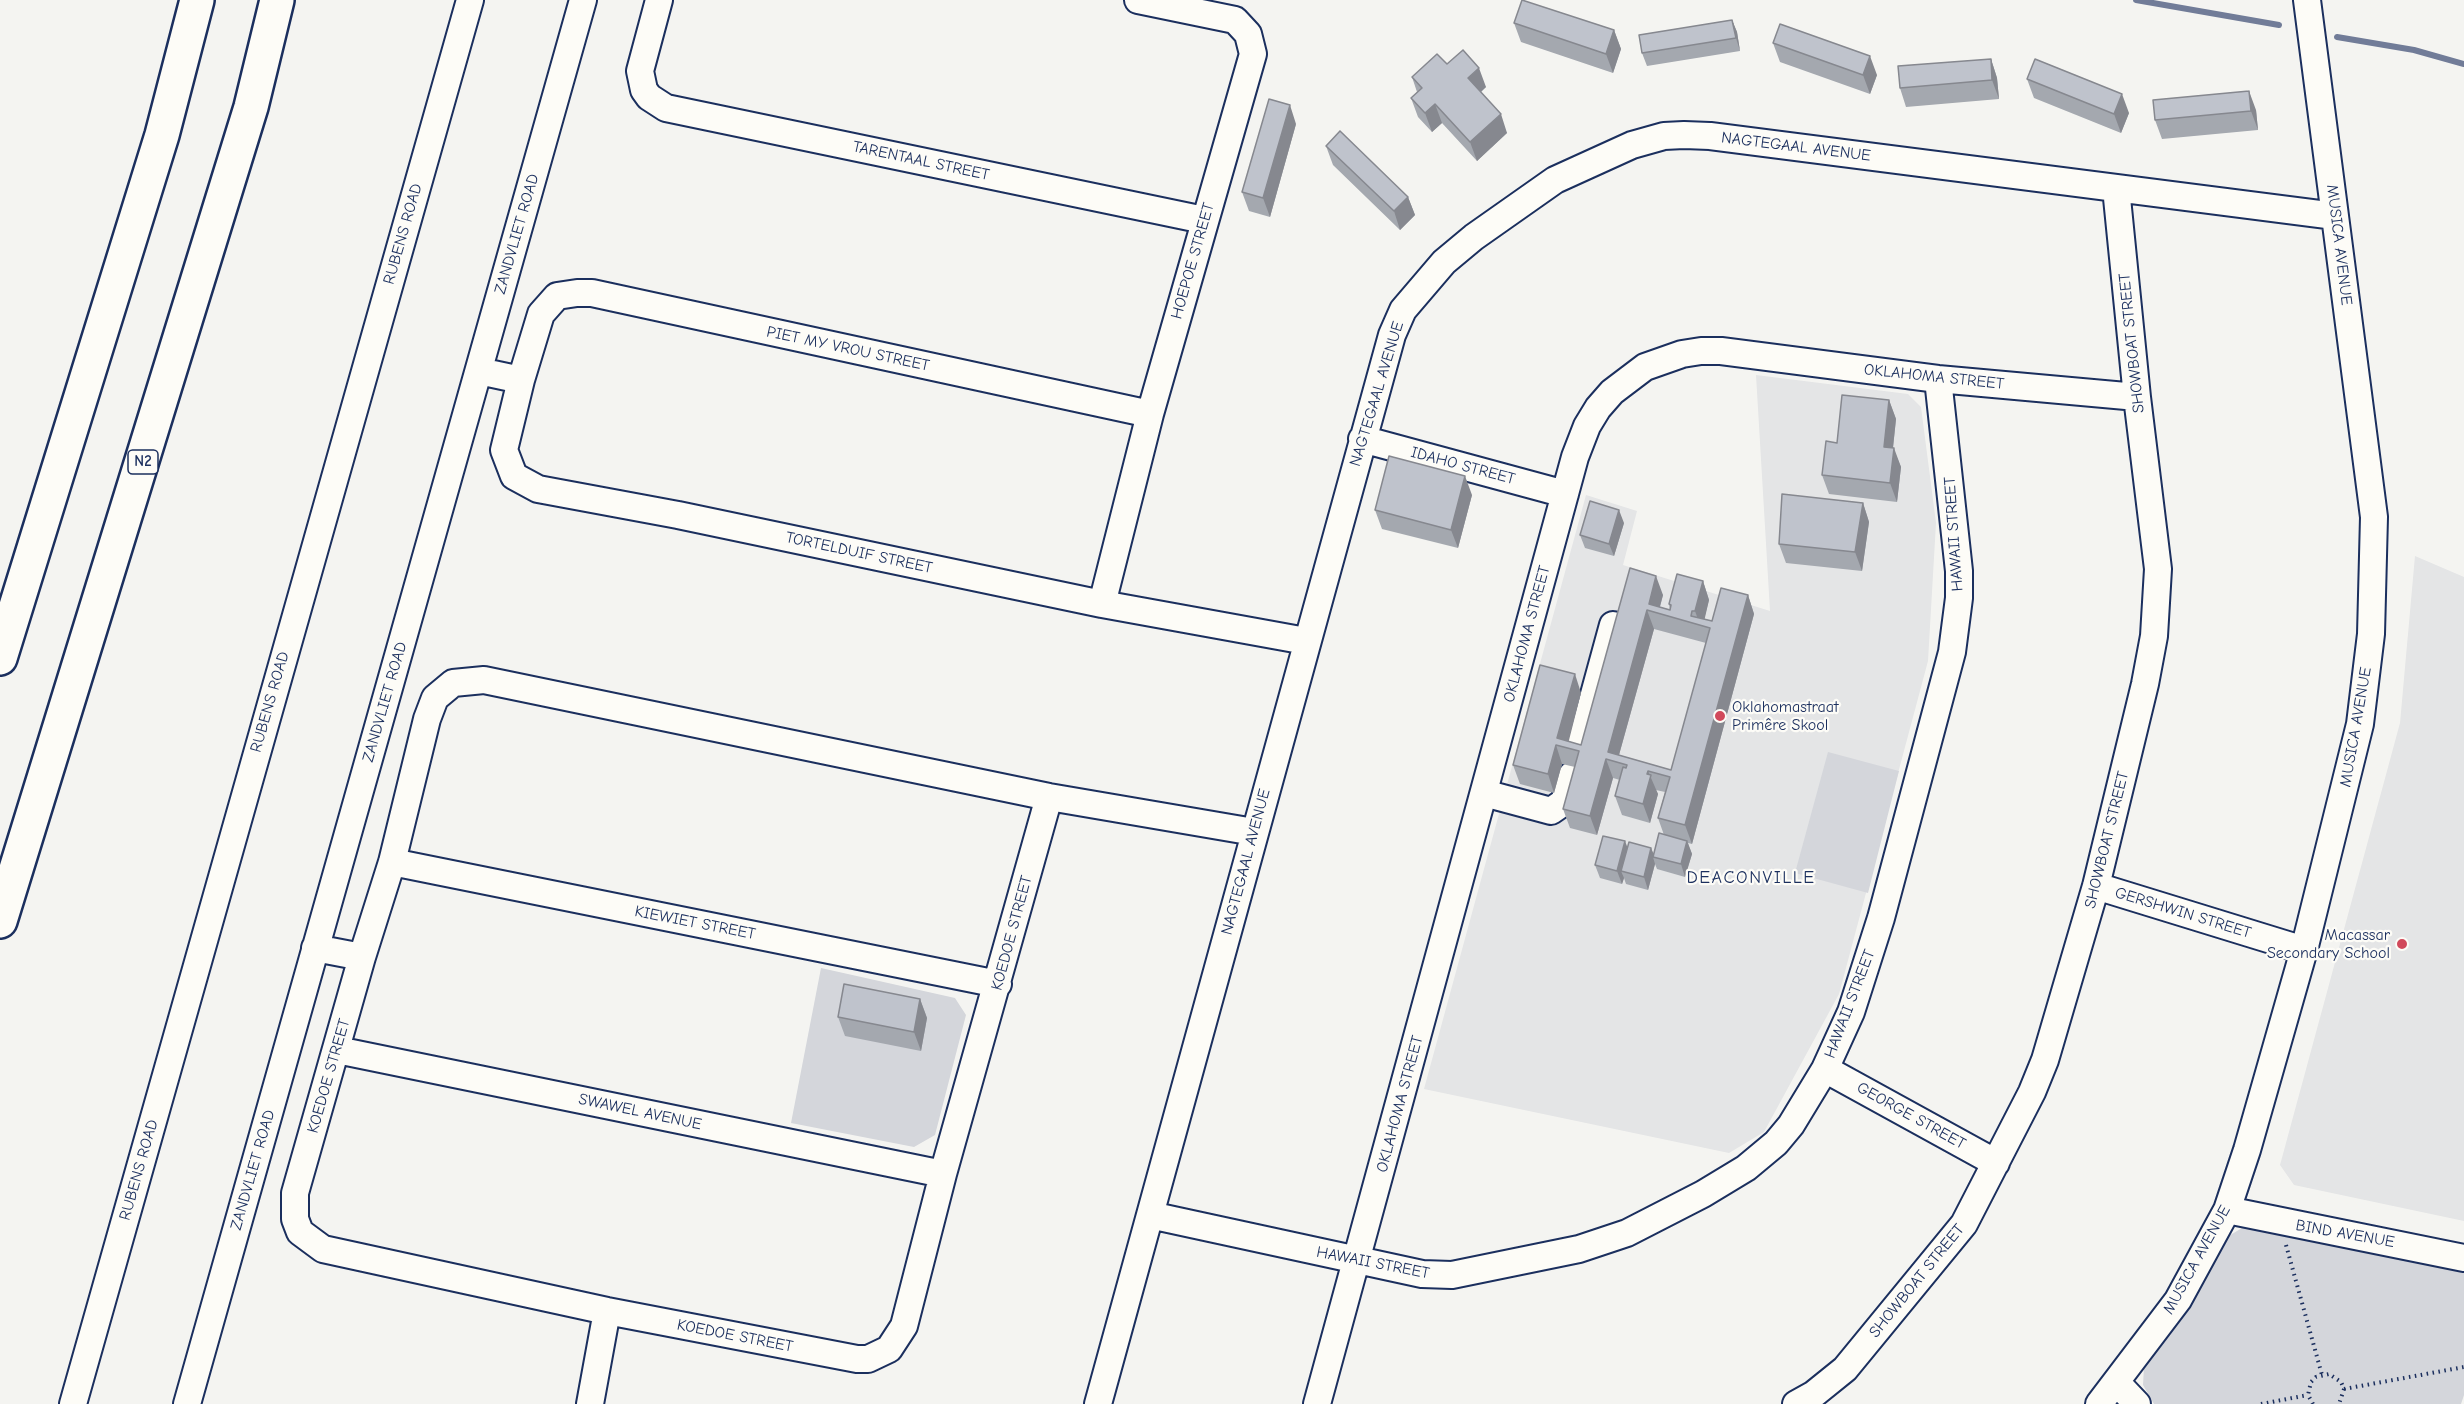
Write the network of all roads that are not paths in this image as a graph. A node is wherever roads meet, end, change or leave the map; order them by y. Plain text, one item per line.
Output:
1 (196, 0) edge
2 (278, 0) edge
3 (470, 0) edge
4 (583, 0) edge
5 (659, 0) edge
6 (1138, 0) edge
7 (2307, 0) edge
8 (2116, 188) junction
9 (2336, 216) junction
10 (1204, 220) junction
11 (550, 304) joint
12 (479, 371) junction
13 (1938, 378) junction
14 (521, 380) junction
15 (2137, 397) junction
16 (1150, 414) junction
17 (1362, 439) junction
18 (1565, 494) junction
19 (1102, 604) junction
20 (1613, 625) edge
21 (1306, 641) junction
22 (0, 658) edge
23 (1484, 793) junction
24 (1049, 797) junction
25 (1254, 832) junction
26 (392, 862) junction
27 (2096, 886) junction
28 (0, 921) edge
29 (315, 948) junction
30 (2304, 951) junction
31 (362, 957) junction
32 (998, 984) junction
33 (338, 1050) junction
34 (1825, 1070) junction
35 (1996, 1164) junction
36 (943, 1174) junction
37 (2227, 1210) junction
38 (1150, 1215) junction
39 (2464, 1258) edge
40 (1358, 1261) junction
41 (607, 1311) junction
42 (2117, 1383) junction
43 (73, 1404) edge
44 (187, 1404) edge
45 (590, 1404) edge
46 (1098, 1404) edge
47 (1317, 1404) edge
48 (1796, 1404) edge
49 (2099, 1404) edge
50 (2137, 1404) edge

1 - 22 highway
2 - 28 highway, N2
3 - 43 street, RUBENS ROAD
4 - 12 street, ZANDVLIET ROAD
5 - 10 street, TARENTAAL STREET
6 - 10 street, HOEPOE STREET
7 - 9 street, MUSICA AVENUE
8 - 9 street, NAGTEGAAL AVENUE
8 - 15 street, SHOWBOAT STREET
8 - 17 street, NAGTEGAAL AVENUE
9 - 30 street, MUSICA AVENUE
10 - 16 street, HOEPOE STREET
11 - 14 street, TORTELDUIF STREET
11 - 16 street, PIET MY VROU STREET
12 - 14 street
12 - 29 street, ZANDVLIET ROAD
13 - 15 street, OKLAHOMA STREET
13 - 18 street, OKLAHOMA STREET
13 - 34 street, HAWAII STREET
14 - 19 street, TORTELDUIF STREET
15 - 27 street, SHOWBOAT STREET
16 - 19 street, HOEPOE STREET
17 - 18 street, IDAHO STREET
17 - 21 street, NAGTEGAAL AVENUE
18 - 23 street, OKLAHOMA STREET
19 - 21 street, TORTELDUIF STREET
20 - 23 street
21 - 25 street, NAGTEGAAL AVENUE
23 - 40 street, OKLAHOMA STREET
24 - 25 street, KOEDOE STREET
24 - 26 street, KOEDOE STREET
24 - 32 street, KOEDOE STREET
25 - 38 street, NAGTEGAAL AVENUE
26 - 31 street, KOEDOE STREET
26 - 32 street, KIEWIET STREET
27 - 30 street, GERSHWIN STREET
27 - 35 street, SHOWBOAT STREET
29 - 31 street
29 - 44 street, ZANDVLIET ROAD
30 - 37 street, MUSICA AVENUE
31 - 33 street, KOEDOE STREET
32 - 36 street, KOEDOE STREET
33 - 36 street, SWAWEL AVENUE
33 - 41 street, KOEDOE STREET
34 - 35 street, GEORGE STREET
34 - 40 street, HAWAII STREET
35 - 48 street, SHOWBOAT STREET
36 - 41 street, KOEDOE STREET
37 - 39 street, BIND AVENUE
37 - 42 street, MUSICA AVENUE
38 - 40 street, HAWAII STREET
38 - 46 street, NAGTEGAAL AVENUE
40 - 47 street, OKLAHOMA STREET
41 - 45 street
42 - 49 street, MUSICA AVENUE
42 - 50 street

